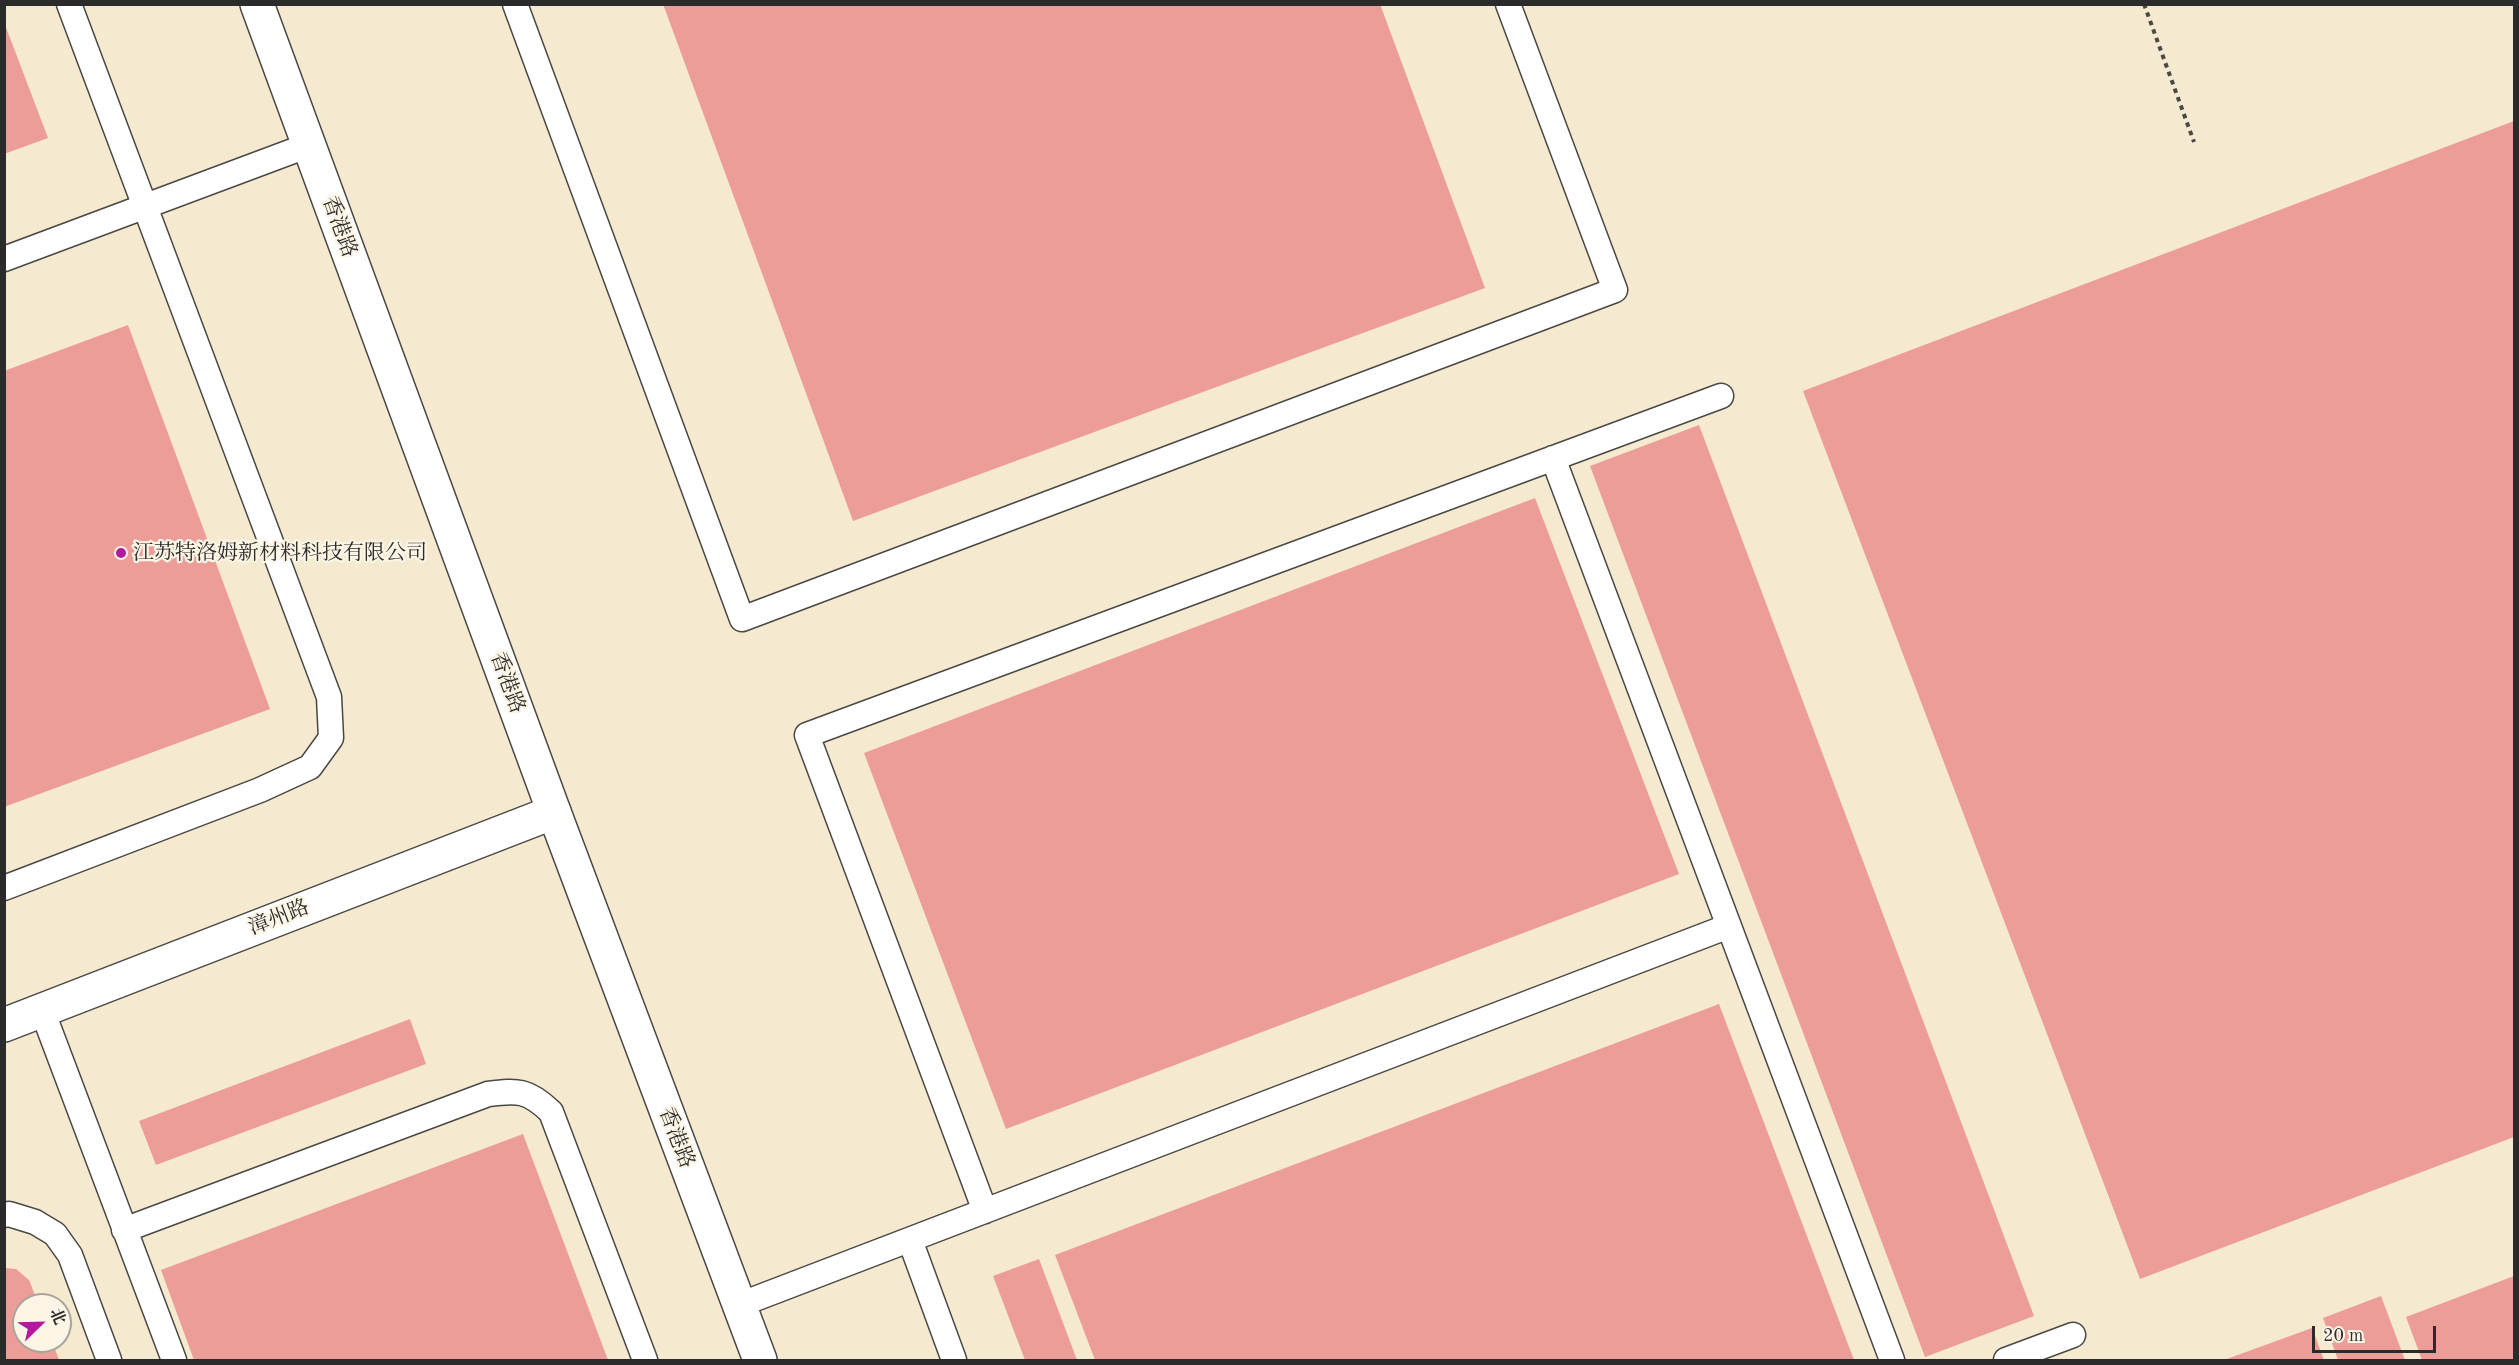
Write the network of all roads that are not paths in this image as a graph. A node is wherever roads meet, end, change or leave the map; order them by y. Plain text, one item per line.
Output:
1 (69, 4) edge
2 (257, 4) edge
3 (515, 4) edge
4 (1509, 4) edge
5 (309, 145) junction
6 (145, 206) junction
7 (4, 259) edge
8 (1721, 396) dead end
9 (1553, 458) junction
10 (554, 812) junction
11 (4, 888) edge
12 (1729, 927) junction
13 (42, 1010) junction
14 (4, 1025) edge
15 (985, 1211) junction
16 (4, 1215) edge
17 (124, 1230) junction
18 (910, 1240) junction
19 (739, 1305) junction
20 (2073, 1335) dead end
21 (110, 1360) edge
22 (174, 1360) edge
23 (645, 1360) edge
24 (760, 1360) edge
25 (954, 1360) edge
26 (1892, 1360) edge
27 (2006, 1360) edge

1 - 6 lane
2 - 5 street, 香港路
3 - 4 lane
5 - 6 lane
5 - 10 street, 香港路
6 - 7 lane
6 - 11 lane
8 - 9 lane
9 - 12 lane
9 - 15 lane
10 - 13 street, 漳州路
10 - 19 street, 香港路
12 - 15 lane
12 - 26 lane
13 - 14 street, 漳州路
13 - 17 lane
15 - 18 lane
16 - 21 lane
17 - 22 lane
17 - 23 lane
18 - 19 lane
18 - 25 lane
19 - 24 street, 香港路
20 - 27 lane

